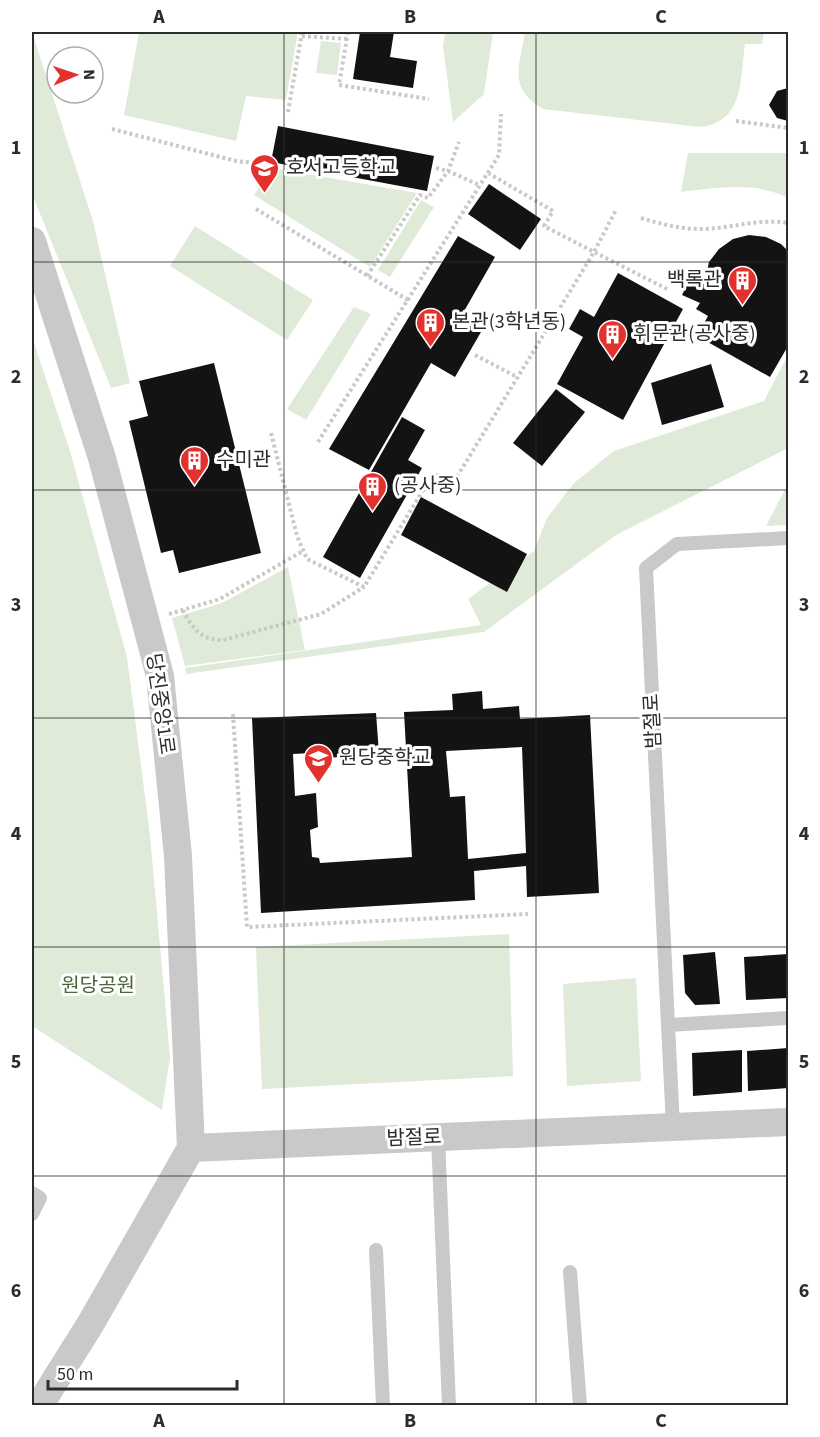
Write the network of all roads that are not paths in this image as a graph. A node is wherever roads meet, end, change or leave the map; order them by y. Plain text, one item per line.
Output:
1 (32, 241) edge
2 (789, 538) edge
3 (789, 1018) edge
4 (668, 1025) junction
5 (789, 1122) edge
6 (673, 1127) junction
7 (438, 1137) junction
8 (191, 1148) junction
9 (32, 1193) edge
10 (32, 1215) edge
11 (376, 1250) dead end
12 (570, 1272) dead end
13 (39, 1406) edge
14 (383, 1406) edge
15 (449, 1406) edge
16 (580, 1406) edge

1 - 8 street, 당진중앙1로
2 - 4 lane, 밤절로
3 - 4 lane
4 - 6 lane, 밤절로
5 - 6 street, 밤절로
6 - 7 street, 밤절로
7 - 8 street, 밤절로
7 - 15 lane
8 - 13 street
9 - 10 lane
11 - 14 lane
12 - 16 lane

